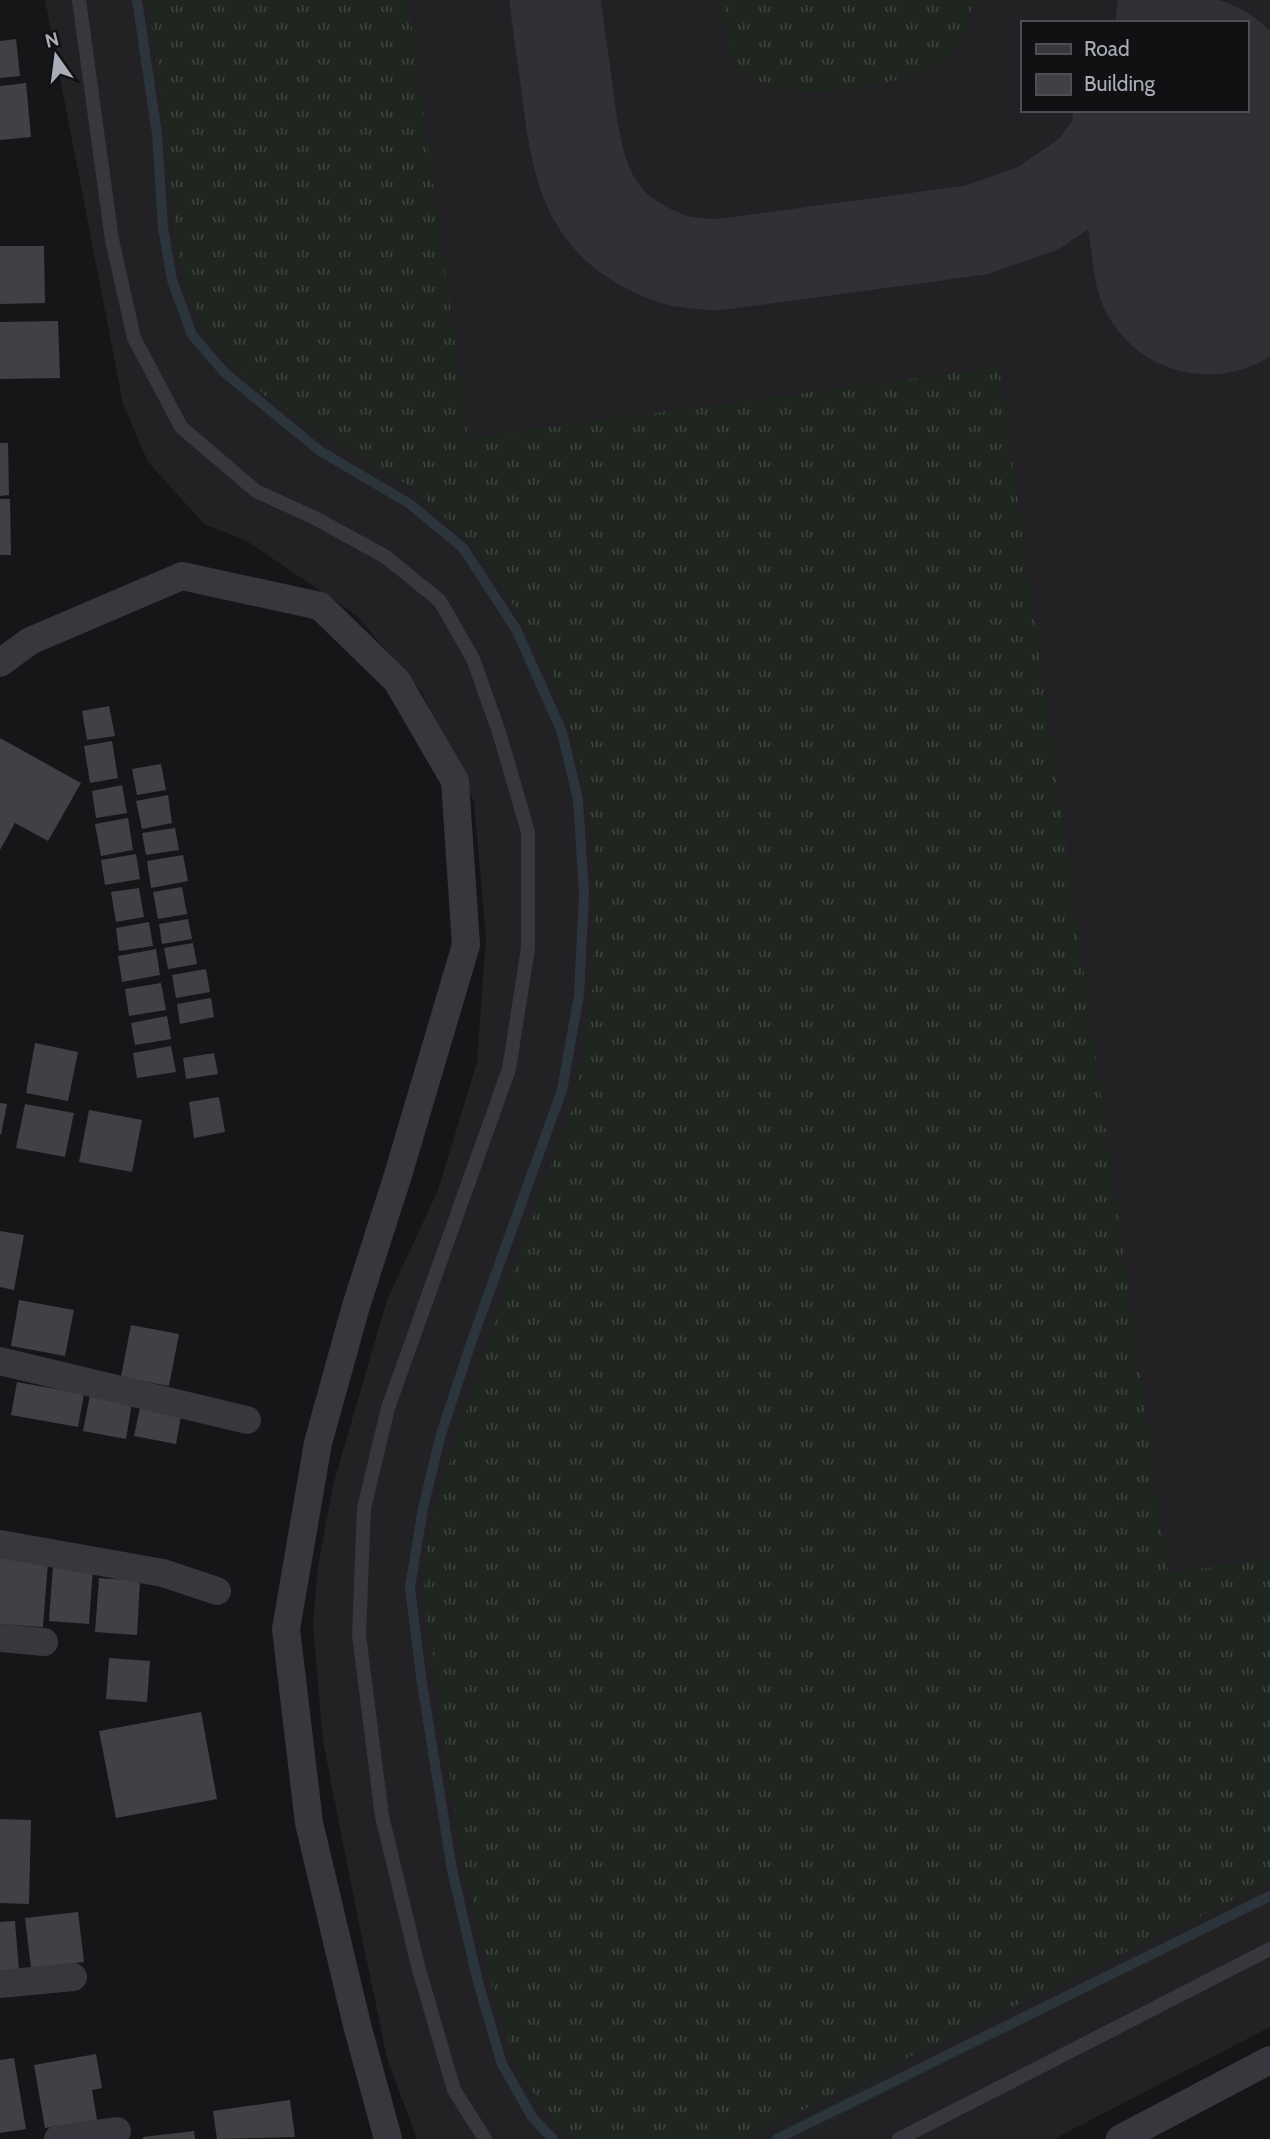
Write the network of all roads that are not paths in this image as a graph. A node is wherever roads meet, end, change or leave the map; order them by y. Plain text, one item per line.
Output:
1 (79, 0) edge
2 (0, 663) edge
3 (0, 1361) edge
4 (247, 1420) dead end
5 (0, 1544) edge
6 (217, 1591) dead end
7 (0, 1638) edge
8 (44, 1642) dead end
9 (1270, 1949) edge
10 (74, 1977) dead end
11 (0, 1984) edge
12 (1270, 2060) edge
13 (117, 2131) dead end
14 (58, 2139) edge
15 (388, 2139) edge
16 (485, 2139) edge
17 (899, 2139) edge
18 (1120, 2139) edge

1 - 16 lane
2 - 15 street
3 - 4 street
5 - 6 street
7 - 8 street
9 - 17 lane
10 - 11 street
12 - 18 street
13 - 14 street

